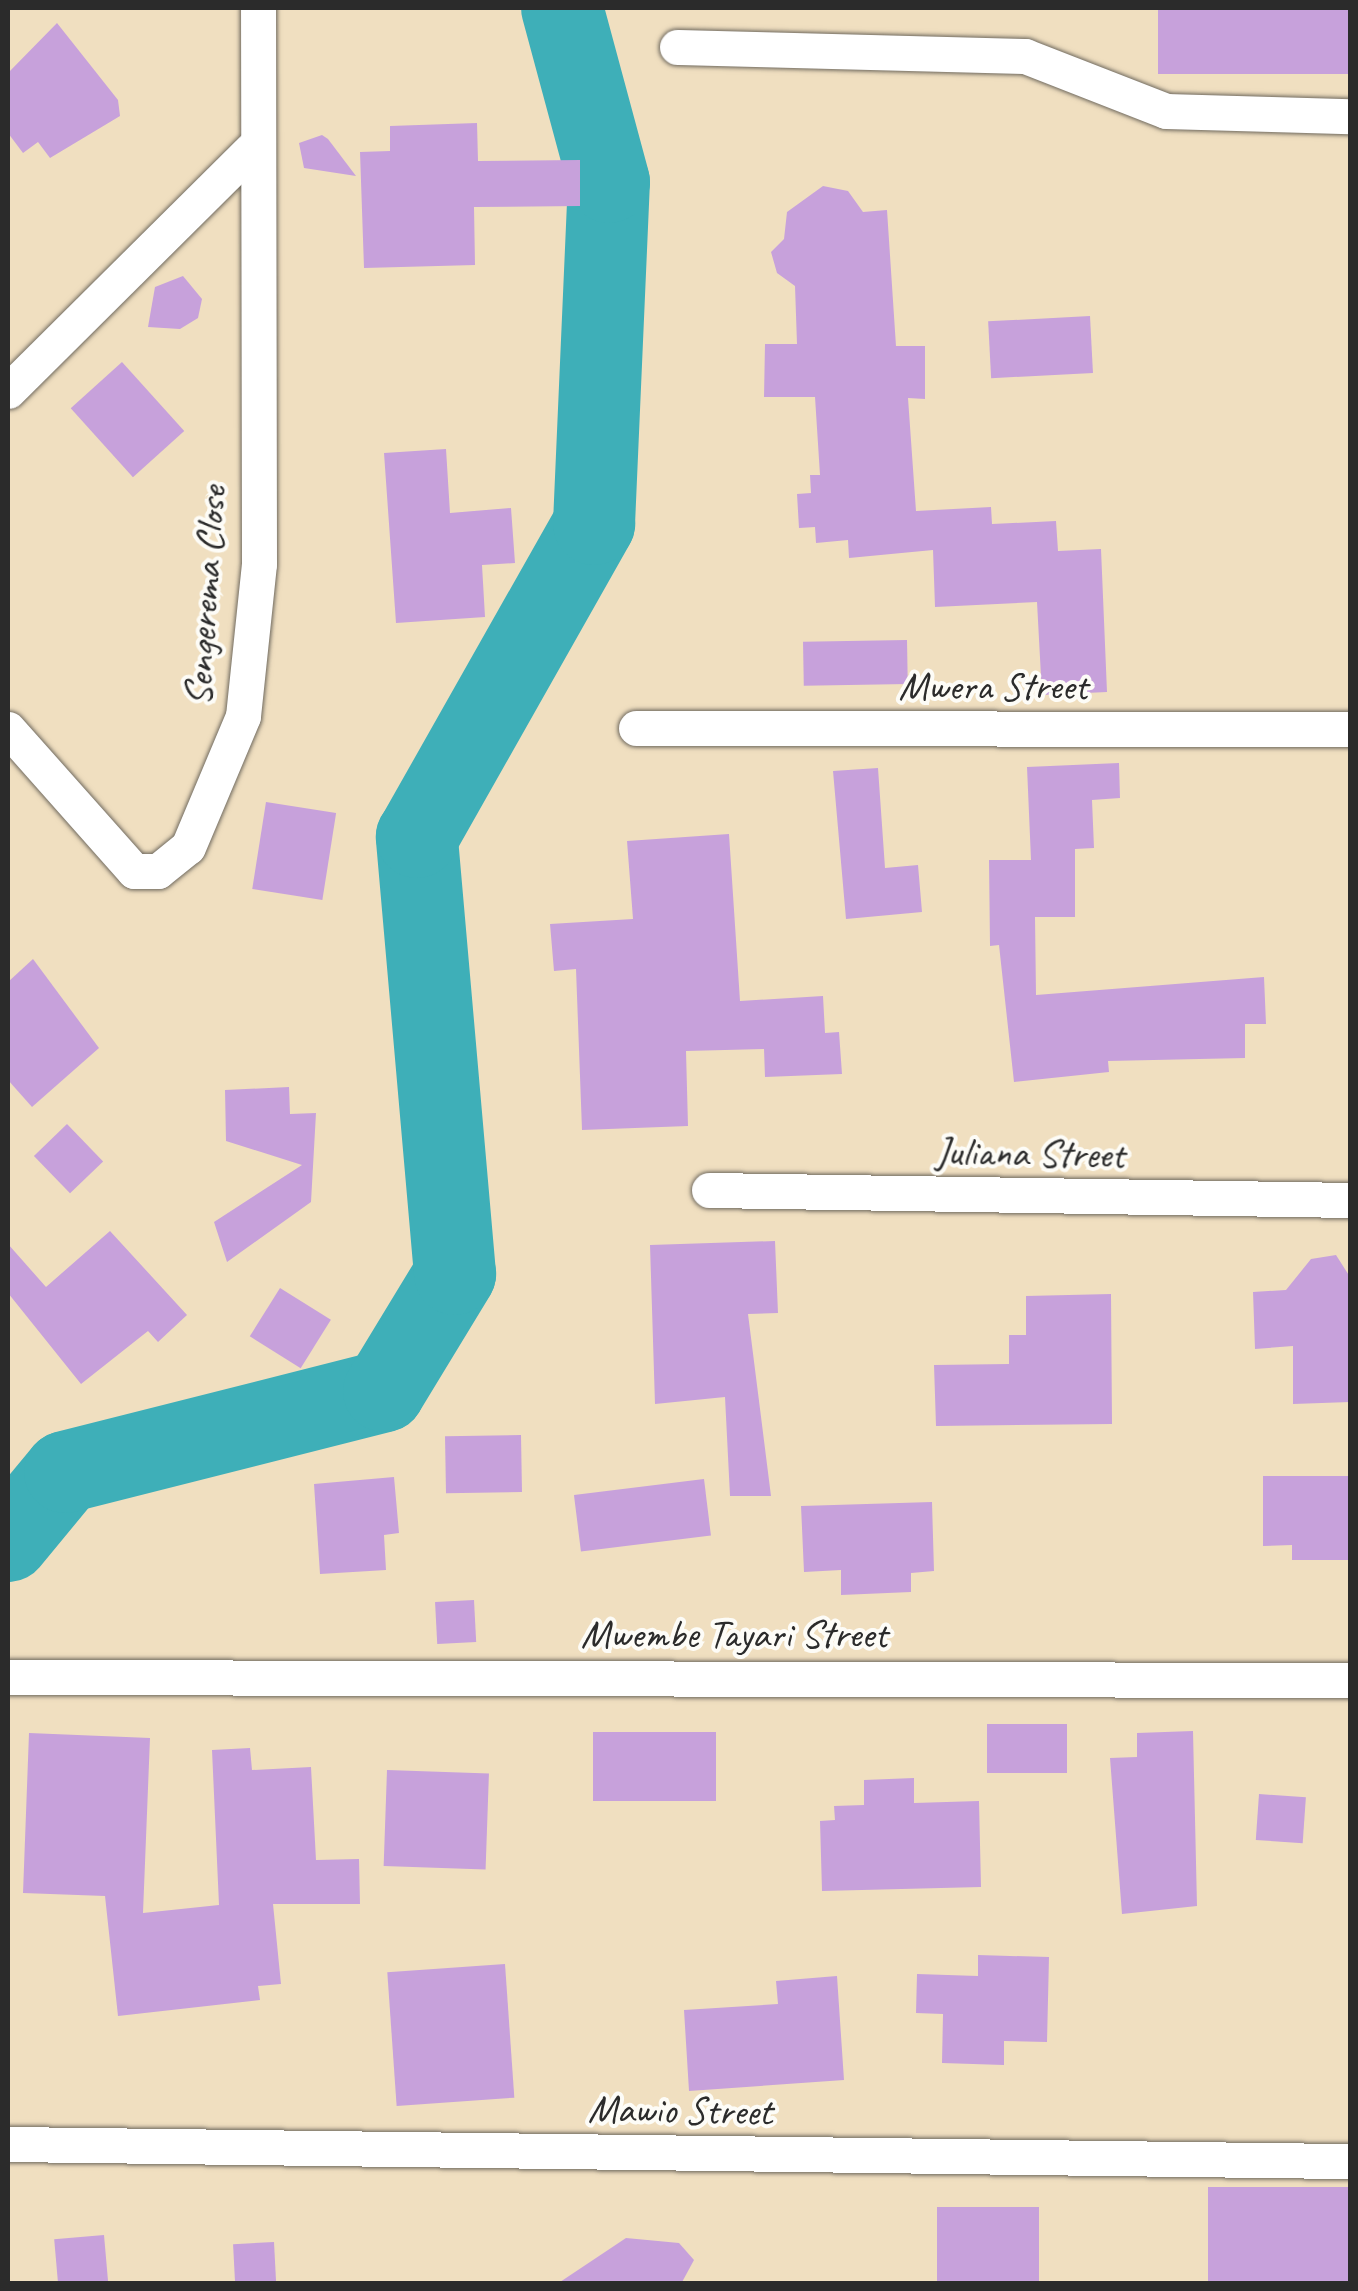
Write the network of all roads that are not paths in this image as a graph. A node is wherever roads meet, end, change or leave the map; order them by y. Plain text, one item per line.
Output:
1 (258, 8) edge
2 (677, 47) dead end
3 (1350, 116) edge
4 (251, 150) junction
5 (8, 392) edge
6 (636, 728) dead end
7 (8, 729) edge
8 (1350, 729) edge
9 (709, 1190) dead end
10 (1350, 1200) edge
11 (8, 1678) edge
12 (1350, 1680) edge
13 (8, 2144) edge
14 (1350, 2161) edge

1 - 4 street, Sengerema Close
2 - 3 street
4 - 5 street
4 - 7 street, Sengerema Close
6 - 8 street, Mwera Street
9 - 10 street, Juliana Street
11 - 12 street, Mwembe Tayari Street
13 - 14 street, Mawio Street

